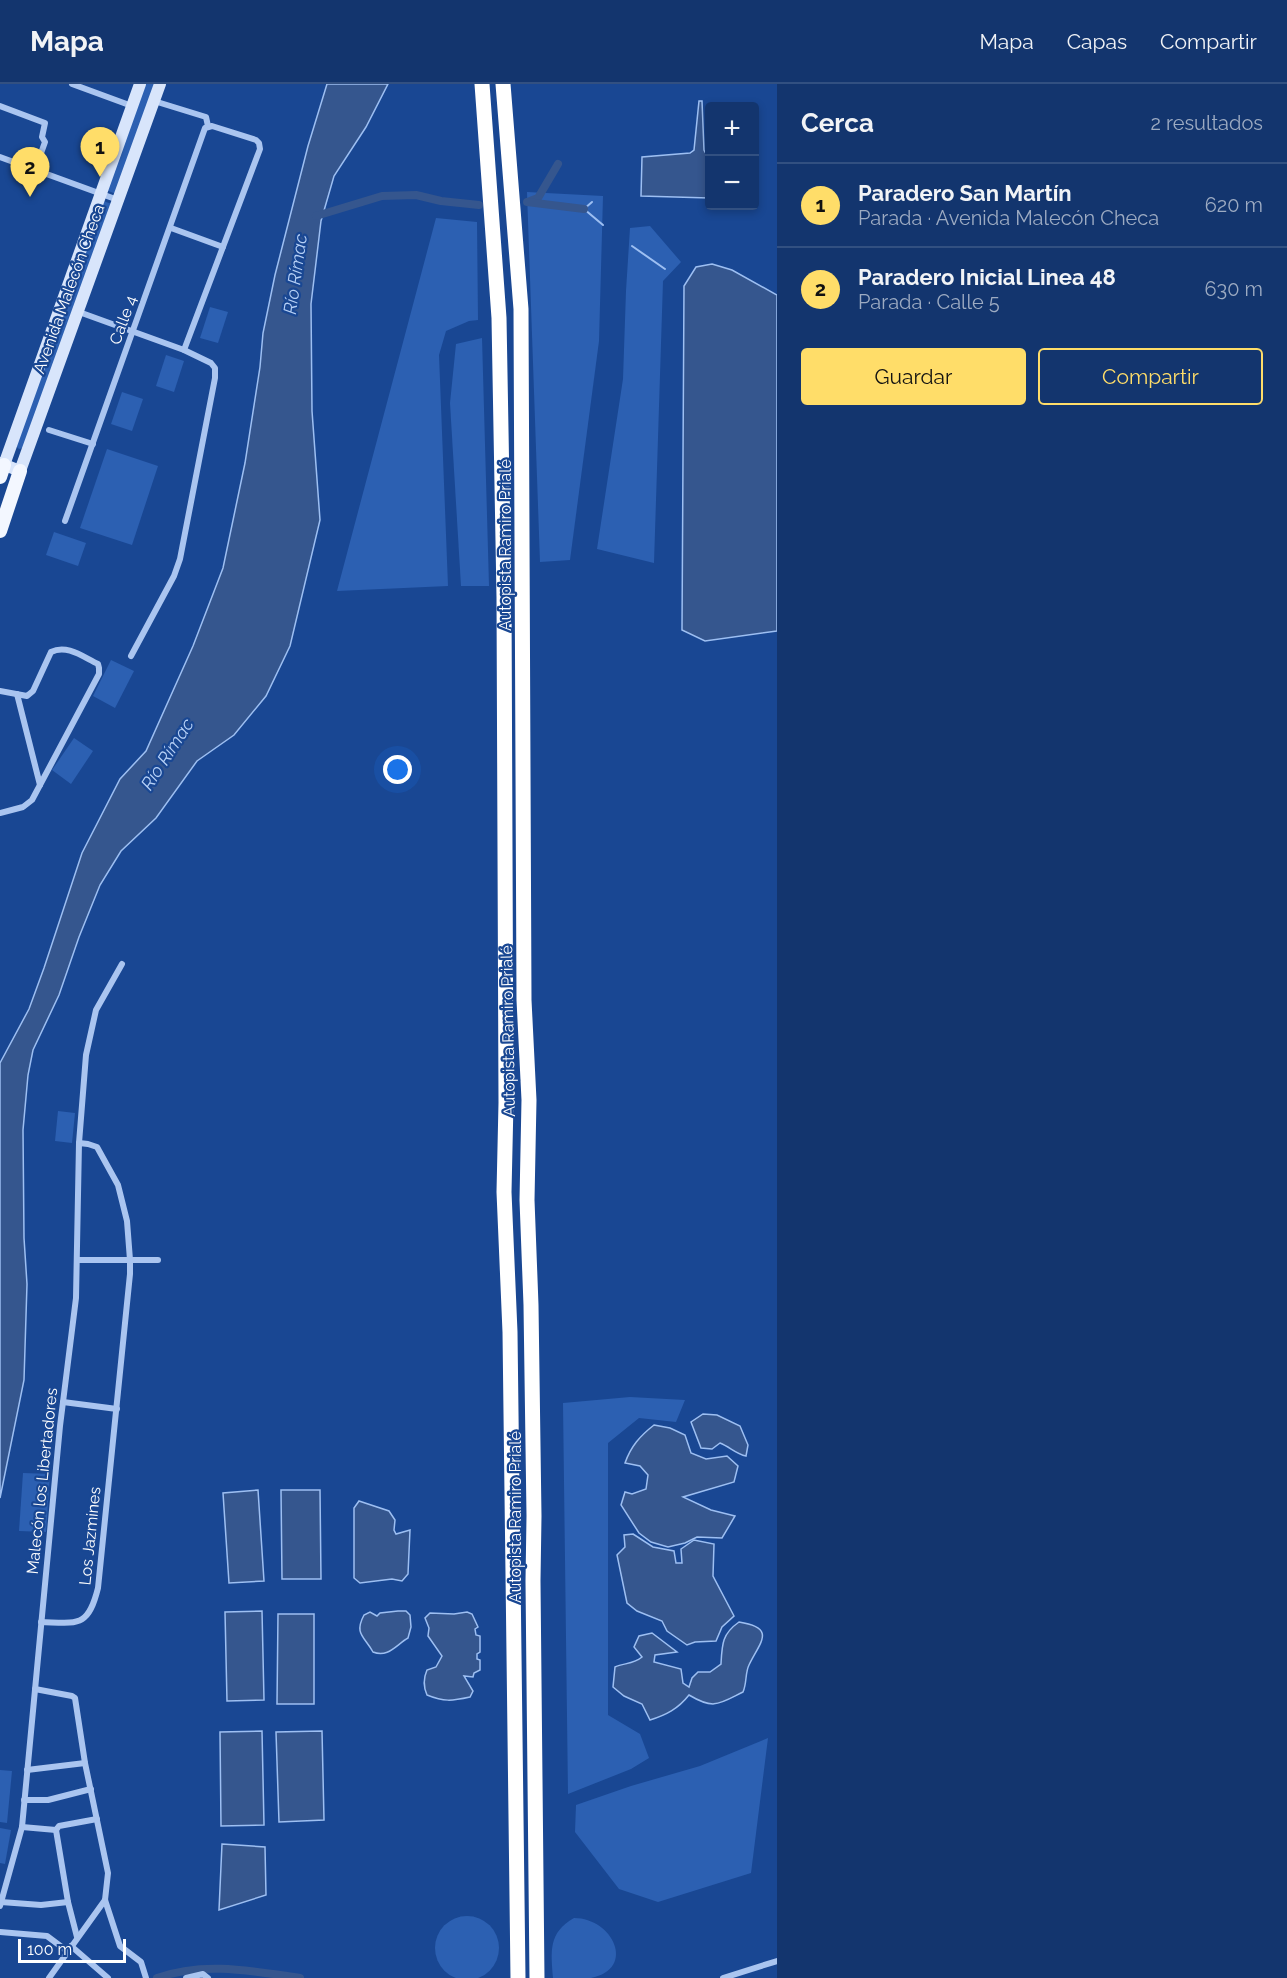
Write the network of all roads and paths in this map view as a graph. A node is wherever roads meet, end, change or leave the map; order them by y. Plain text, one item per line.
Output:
1 (72, 84) edge
2 (140, 84) edge
3 (160, 84) edge
4 (482, 84) edge
5 (503, 84) edge
6 (154, 101) junction
7 (0, 106) edge
8 (132, 106) junction
9 (207, 127) junction
10 (0, 157) edge
11 (35, 170) junction
12 (101, 194) junction
13 (118, 200) junction
14 (171, 228) junction
15 (223, 247) junction
16 (79, 312) junction
17 (133, 332) junction
18 (184, 350) junction
19 (49, 430) dead end
20 (93, 444) junction
21 (3, 461) edge
22 (23, 464) junction
23 (65, 521) dead end
24 (0, 531) edge
25 (131, 656) dead end
26 (0, 691) edge
27 (17, 694) junction
28 (40, 785) junction
29 (0, 813) edge
30 (122, 964) dead end
31 (79, 1143) junction
32 (76, 1260) junction
33 (130, 1260) junction
34 (158, 1260) dead end
35 (63, 1402) junction
36 (117, 1409) junction
37 (41, 1622) junction
38 (35, 1689) junction
39 (85, 1763) junction
40 (27, 1770) junction
41 (91, 1790) junction
42 (24, 1800) junction
43 (97, 1819) junction
44 (22, 1827) junction
45 (56, 1830) junction
46 (105, 1900) junction
47 (68, 1902) junction
48 (0, 1904) edge
49 (0, 1932) edge
50 (77, 1937) junction
51 (69, 1948) junction
52 (776, 1961) edge
53 (777, 1970) edge
54 (145, 1977) edge
55 (49, 1978) edge
56 (108, 1978) edge
57 (186, 1978) edge
58 (208, 1978) edge
59 (518, 1978) edge
60 (537, 1978) edge
61 (723, 1978) edge

1 - 8 street
2 - 8 main road, Avenida Malecón Checa
3 - 6 main road, Avenida Malecón Checa
4 - 59 highway, Autopista Ramiro Prialé
5 - 60 highway, Autopista Ramiro Prialé
6 - 9 street
6 - 13 main road, Avenida Malecón Checa
7 - 11 street
8 - 12 main road, Avenida Malecón Checa
9 - 14 street, Calle 4
9 - 15 street
10 - 11 street
11 - 12 street
12 - 13 street
12 - 21 main road, Avenida Malecón Checa
13 - 16 main road, Avenida Malecón Checa
14 - 15 street
14 - 17 street, Calle 4
15 - 18 street
16 - 17 street
16 - 22 main road, Avenida Malecón Checa
17 - 18 street
17 - 20 street, Calle 4
18 - 25 street
19 - 20 street
20 - 23 street, Calle 4
21 - 22 main road
22 - 24 main road
26 - 27 street
27 - 28 street
27 - 28 street
28 - 29 street
30 - 31 street, Malecón los Libertadores
31 - 32 street, Malecón los Libertadores
31 - 33 street
32 - 33 street
32 - 35 street, Malecón los Libertadores
33 - 34 street
33 - 36 street
35 - 36 street
35 - 37 street, Malecón los Libertadores
36 - 37 street, Los Jazmines
37 - 38 street, Malecón los Libertadores
38 - 39 street
38 - 40 street, Malecón los Libertadores
39 - 40 street
39 - 41 street
40 - 42 street, Malecón los Libertadores
41 - 42 street
41 - 43 street
42 - 44 street, Malecón los Libertadores
43 - 45 street
43 - 46 street
44 - 45 street
44 - 48 street, Malecón los Libertadores
45 - 47 street
46 - 50 street
46 - 54 street
47 - 48 street
47 - 50 street
49 - 51 street
50 - 51 street
51 - 55 street
51 - 56 street
52 - 53 street
52 - 61 street
57 - 58 street

